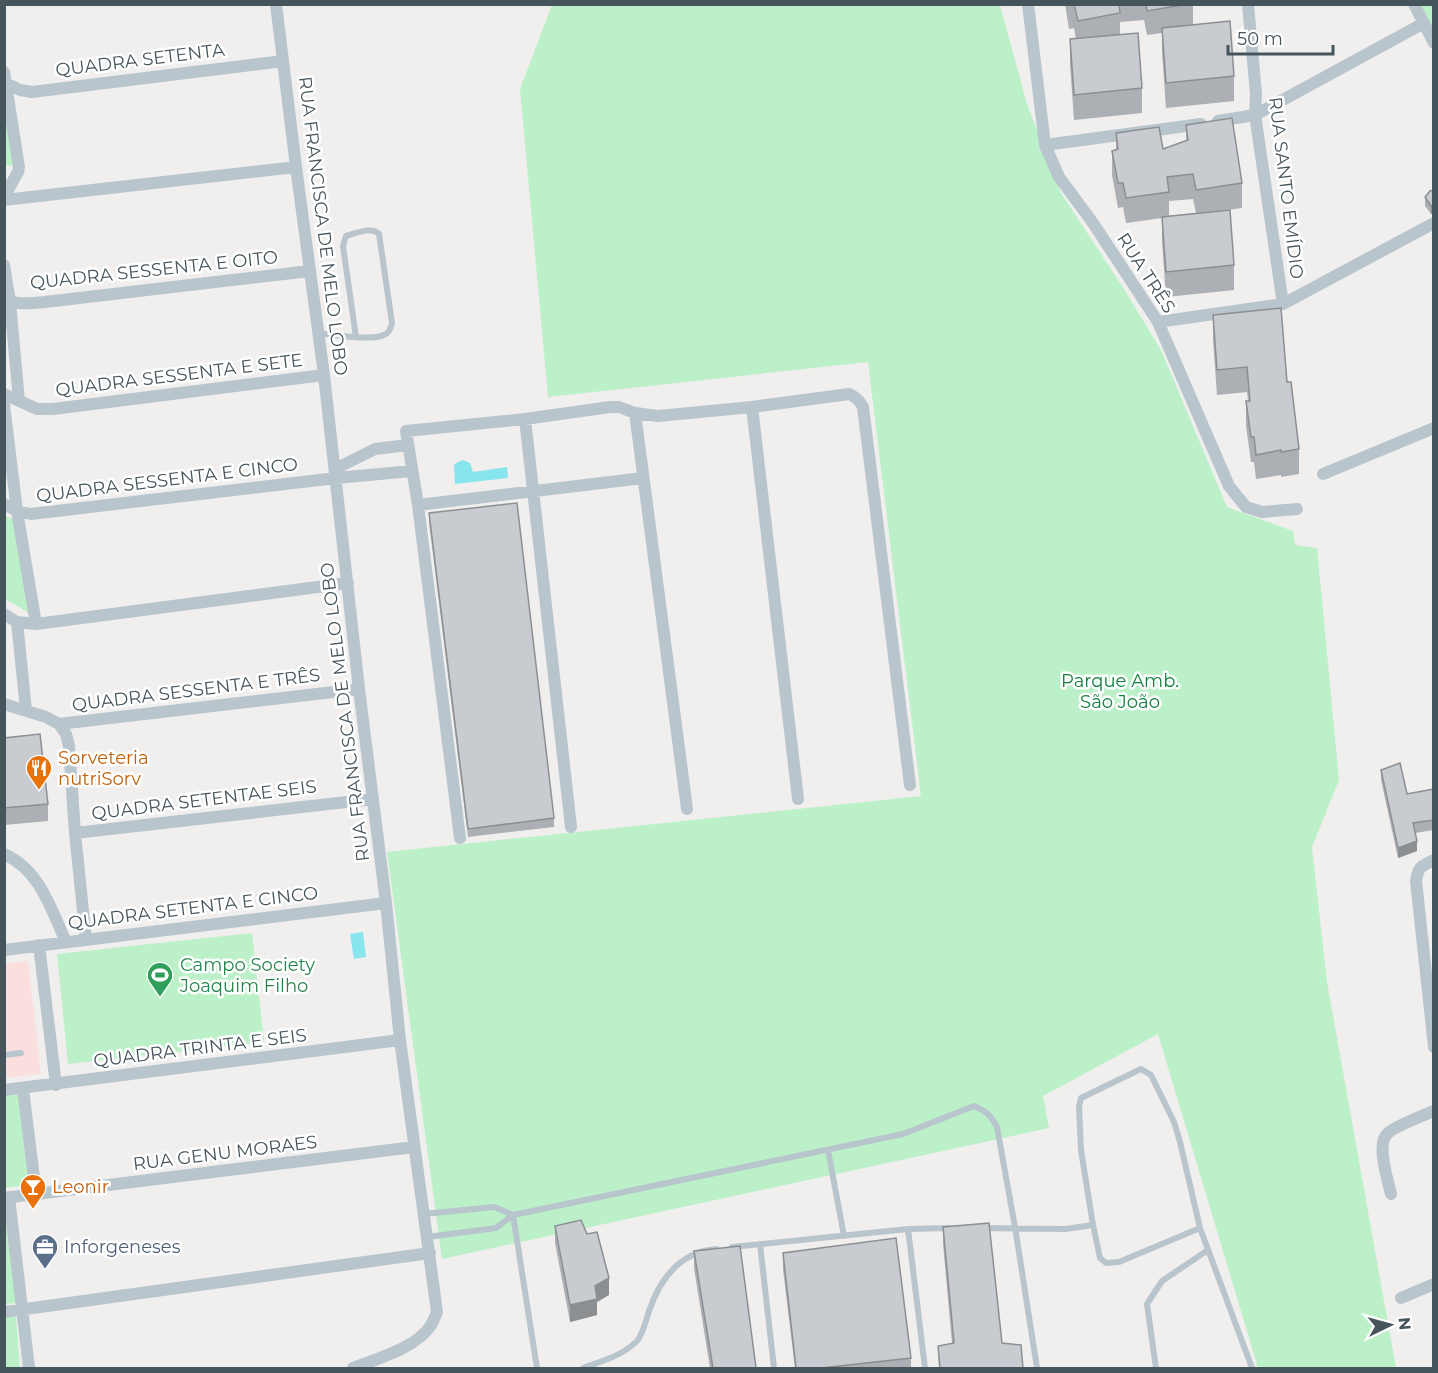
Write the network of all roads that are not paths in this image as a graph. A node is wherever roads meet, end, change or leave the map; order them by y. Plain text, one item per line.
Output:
1 (276, 4) edge
2 (1028, 4) edge
3 (1248, 4) edge
4 (1414, 4) edge
5 (1424, 23) junction
6 (1434, 43) edge
7 (283, 60) junction
8 (5, 79) edge
9 (1255, 115) junction
10 (1045, 145) junction
11 (296, 167) junction
12 (4, 172) edge
13 (18, 172) junction
14 (4, 199) edge
15 (1434, 223) edge
16 (4, 265) edge
17 (310, 271) junction
18 (7, 300) edge
19 (1283, 304) junction
20 (1158, 321) junction
21 (318, 333) junction
22 (356, 337) junction
23 (324, 375) junction
24 (4, 394) edge
25 (19, 401) junction
26 (4, 405) edge
27 (752, 407) junction
28 (635, 413) junction
29 (525, 419) junction
30 (1434, 428) edge
31 (408, 445) junction
32 (412, 471) junction
33 (336, 474) junction
34 (1323, 474) dead end
35 (643, 478) junction
36 (533, 490) junction
37 (4, 504) edge
38 (418, 505) junction
39 (1297, 509) dead end
40 (17, 511) junction
41 (348, 583) junction
42 (4, 614) edge
43 (17, 622) junction
44 (36, 624) junction
45 (359, 689) junction
46 (4, 704) edge
47 (26, 710) junction
48 (59, 724) junction
49 (910, 785) dead end
50 (373, 799) junction
51 (798, 799) dead end
52 (687, 809) dead end
53 (571, 827) dead end
54 (75, 833) junction
55 (460, 838) dead end
56 (6, 855) edge
57 (1434, 860) edge
58 (386, 903) junction
59 (86, 940) junction
60 (66, 942) junction
61 (39, 945) junction
62 (4, 950) edge
63 (400, 1040) junction
64 (1434, 1047) edge
65 (21, 1053) dead end
66 (4, 1055) edge
67 (56, 1084) junction
68 (23, 1089) junction
69 (4, 1090) edge
70 (1434, 1111) edge
71 (414, 1147) junction
72 (828, 1150) junction
73 (36, 1194) junction
74 (1391, 1194) dead end
75 (7, 1197) edge
76 (424, 1214) junction
77 (513, 1215) junction
78 (1093, 1225) junction
79 (1015, 1227) junction
80 (956, 1228) edge
81 (979, 1228) edge
82 (1200, 1228) junction
83 (908, 1229) junction
84 (844, 1236) junction
85 (427, 1237) junction
86 (760, 1244) junction
87 (729, 1247) edge
88 (718, 1248) edge
89 (1208, 1250) junction
90 (430, 1253) junction
91 (1434, 1284) edge
92 (1401, 1298) dead end
93 (22, 1310) junction
94 (4, 1312) edge
95 (28, 1368) edge
96 (353, 1368) edge
97 (537, 1368) edge
98 (583, 1368) edge
99 (774, 1368) edge
100 (925, 1368) edge
101 (1037, 1368) edge
102 (1156, 1368) edge
103 (1252, 1368) edge

1 - 7 street, RUA FRANCISCA DE MELO LOBO
2 - 10 street, RUA TRÊS
3 - 9 street, RUA SANTO EMÍDIO
4 - 5 street
5 - 6 street
5 - 9 street
7 - 8 street, QUADRA SETENTA
7 - 11 street, RUA FRANCISCA DE MELO LOBO
8 - 13 street
9 - 10 street
9 - 19 street, RUA SANTO EMÍDIO
10 - 20 street, RUA TRÊS
11 - 14 street
11 - 17 street, RUA FRANCISCA DE MELO LOBO
12 - 13 street
13 - 14 street
15 - 19 street
16 - 18 street
17 - 18 street, QUADRA SESSENTA E OITO
17 - 21 street, RUA FRANCISCA DE MELO LOBO
18 - 25 street
19 - 20 street
20 - 39 street, RUA TRÊS
21 - 22 lane
21 - 23 street, RUA FRANCISCA DE MELO LOBO
22 - 22 lane
23 - 25 street, QUADRA SESSENTA E SETE
23 - 33 street, RUA FRANCISCA DE MELO LOBO
24 - 25 street, QUADRA SESSENTA E SETE
26 - 40 street
27 - 28 street
27 - 49 street
27 - 51 street
28 - 29 street
28 - 35 street
29 - 31 street
29 - 36 street
30 - 34 street
31 - 32 street
31 - 33 street
32 - 33 street, QUADRA SESSENTA E CINCO
32 - 38 street
33 - 40 street, QUADRA SESSENTA E CINCO
33 - 41 street, RUA FRANCISCA DE MELO LOBO
35 - 36 street
35 - 52 street
36 - 38 street
36 - 53 street
37 - 40 street, QUADRA SESSENTA E CINCO
38 - 55 street
40 - 44 street
41 - 44 street
41 - 45 street, RUA FRANCISCA DE MELO LOBO
42 - 43 street
43 - 44 street
43 - 47 street
45 - 48 street, QUADRA SESSENTA E TRÊS
45 - 50 street, RUA FRANCISCA DE MELO LOBO
46 - 47 street, QUADRA SESSENTA E TRÊS
47 - 48 street, QUADRA SESSENTA E TRÊS
48 - 54 street
50 - 54 street, QUADRA SETENTAE SEIS
50 - 58 street, RUA FRANCISCA DE MELO LOBO
54 - 59 street
56 - 60 street
57 - 64 street
58 - 59 street, QUADRA SETENTA E CINCO
58 - 63 street, RUA FRANCISCA DE MELO LOBO
59 - 60 street, QUADRA SETENTA E CINCO
60 - 61 street, QUADRA SETENTA E CINCO
61 - 62 street, QUADRA SETENTA E CINCO
61 - 67 street
63 - 67 street, QUADRA TRINTA E SEIS
63 - 71 street, RUA FRANCISCA DE MELO LOBO
65 - 66 lane
67 - 68 street, QUADRA TRINTA E SEIS
68 - 69 street, QUADRA TRINTA E SEIS
68 - 73 street
70 - 74 street
71 - 73 street, RUA GENU MORAES
71 - 76 street, RUA FRANCISCA DE MELO LOBO
72 - 77 lane
72 - 79 lane
72 - 84 lane
73 - 75 street, RUA GENU MORAES
75 - 93 street
76 - 77 lane
76 - 85 street, RUA FRANCISCA DE MELO LOBO
77 - 85 lane
77 - 97 lane
78 - 79 lane
78 - 82 lane
78 - 82 lane
79 - 81 lane
79 - 101 lane
80 - 83 lane
82 - 89 lane
83 - 84 lane
83 - 100 lane
84 - 86 lane
85 - 90 street, RUA FRANCISCA DE MELO LOBO
86 - 87 lane
86 - 99 lane
88 - 98 lane
89 - 102 lane
89 - 103 lane
90 - 93 street
90 - 96 street, RUA FRANCISCA DE MELO LOBO
91 - 92 street
93 - 94 street
93 - 95 street

